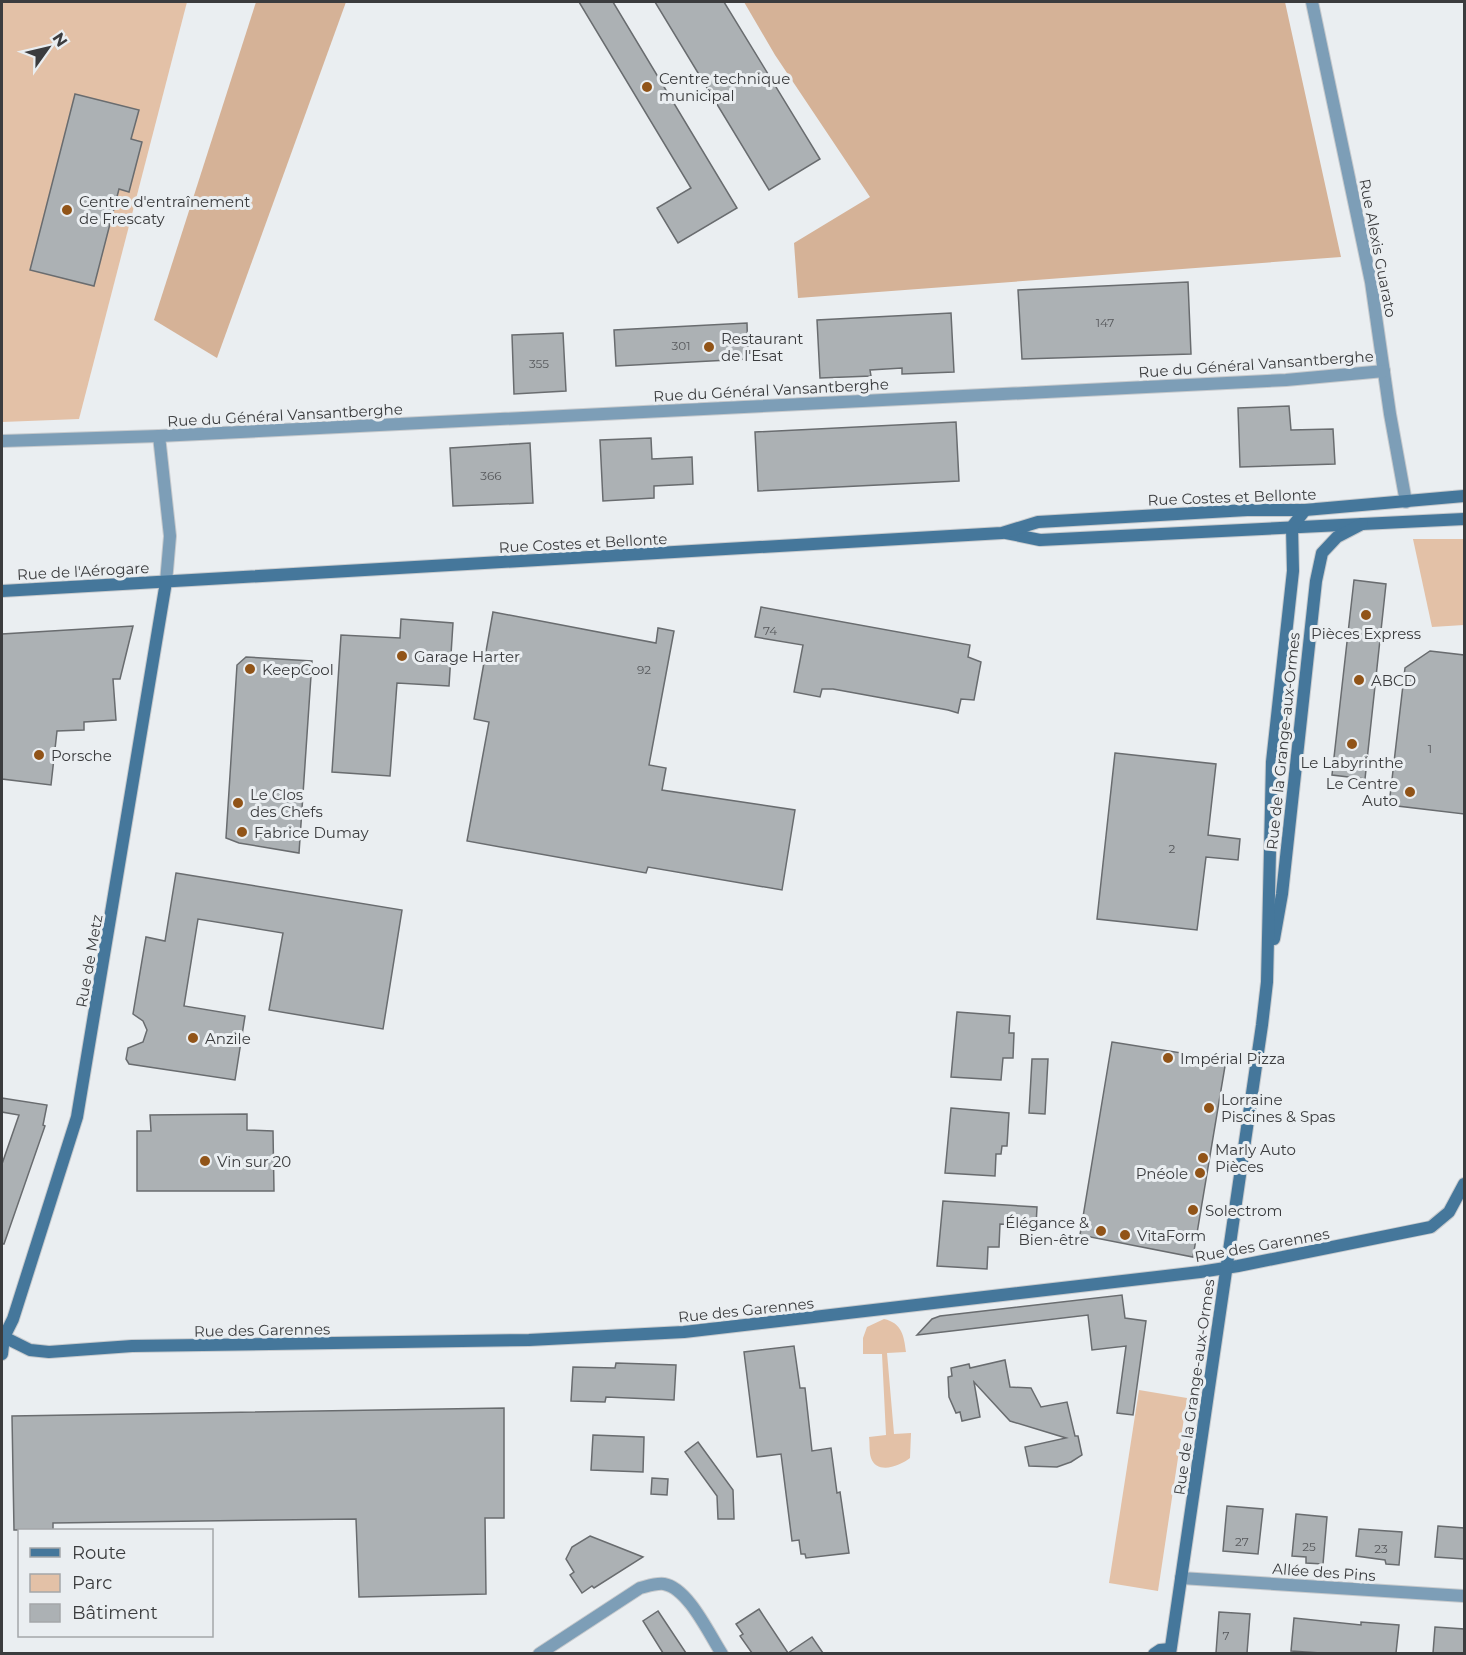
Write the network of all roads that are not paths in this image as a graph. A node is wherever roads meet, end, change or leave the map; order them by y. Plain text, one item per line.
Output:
1 (1312, 2) edge
2 (1384, 371) junction
3 (159, 436) junction
4 (2, 441) edge
5 (1464, 496) edge
6 (1406, 502) junction
7 (1305, 510) junction
8 (1464, 519) edge
9 (1362, 524) junction
10 (1292, 527) junction
11 (1002, 533) junction
12 (166, 582) junction
13 (2, 591) edge
14 (1267, 982) junction
15 (1464, 1184) edge
16 (1227, 1267) junction
17 (2, 1337) edge
18 (2, 1354) edge
19 (1181, 1578) junction
20 (1464, 1596) edge
21 (1170, 1651) edge
22 (539, 1653) edge
23 (722, 1653) edge
24 (1154, 1653) edge

1 - 2 street, Rue Alexis Guarato
2 - 3 street, Rue du Général Vansantberghe
2 - 6 street, Rue Alexis Guarato
3 - 4 street, Rue du Général Vansantberghe
3 - 12 street, Rue du Général Vansantberghe
5 - 6 street, Rue Costes et Bellonte
6 - 7 street, Rue Costes et Bellonte
7 - 10 street
7 - 11 street, Rue Costes et Bellonte
8 - 9 street, Rue Costes et Bellonte
9 - 10 street, Rue Costes et Bellonte
9 - 14 street, Rue de la Grange-aux-Ormes
10 - 11 street, Rue Costes et Bellonte
10 - 14 street, Rue de la Grange-aux-Ormes
11 - 12 street, Rue Costes et Bellonte
12 - 13 street, Rue de l'Aérogare
12 - 17 street, Rue de Metz
14 - 16 street, Rue de la Grange-aux-Ormes
15 - 16 street, Rue des Garennes
16 - 17 street, Rue des Garennes
16 - 19 street, Rue de la Grange-aux-Ormes
17 - 18 street, Rue de Metz
19 - 20 street, Allée des Pins
19 - 21 street, Rue de la Grange-aux-Ormes
21 - 24 street
22 - 23 street

